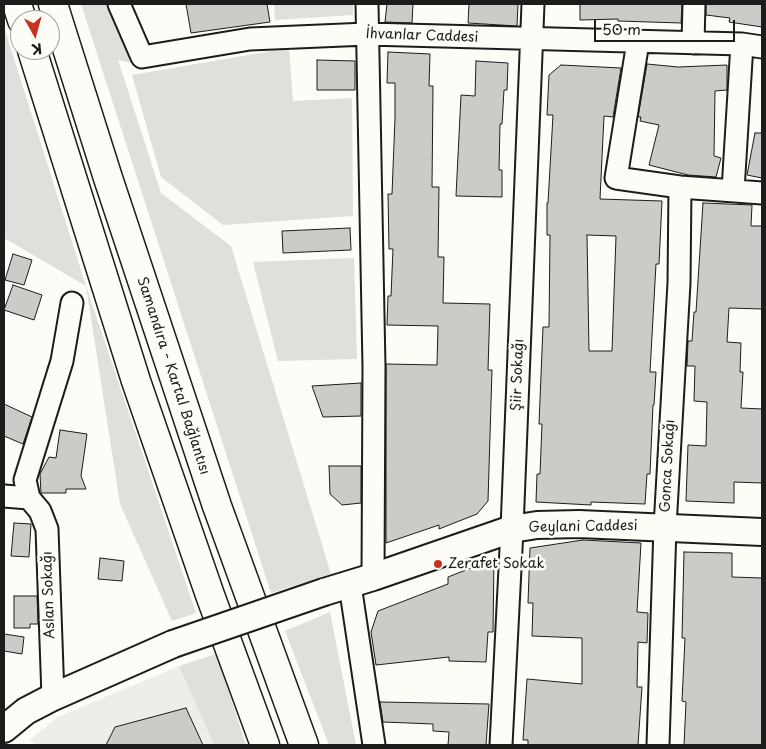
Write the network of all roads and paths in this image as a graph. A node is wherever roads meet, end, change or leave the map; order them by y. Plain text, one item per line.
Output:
1 (53, 4) edge
2 (119, 4) edge
3 (367, 4) edge
4 (533, 4) edge
5 (694, 4) edge
6 (367, 34) junction
7 (531, 39) junction
8 (638, 42) junction
9 (693, 43) junction
10 (752, 45) edge
11 (35, 60) edge
12 (680, 187) junction
13 (733, 190) junction
14 (762, 193) edge
15 (72, 303) dead end
16 (4, 496) edge
17 (29, 498) junction
18 (665, 527) junction
19 (512, 529) junction
20 (762, 532) edge
21 (361, 581) junction
22 (53, 697) junction
23 (4, 729) edge
24 (265, 745) edge
25 (304, 745) edge
26 (374, 745) edge
27 (501, 745) edge
28 (658, 745) edge

1 - 25 highway, Samandıra - Kartal Bağlantısı
2 - 6 street, İhvanlar Caddesi
3 - 6 street
4 - 7 street, Şiir Sokağı
5 - 9 street
6 - 7 street, İhvanlar Caddesi
6 - 21 street
7 - 8 street, İhvanlar Caddesi
7 - 19 street, Şiir Sokağı
8 - 9 street, İhvanlar Caddesi
8 - 12 street
9 - 10 street, İhvanlar Caddesi
10 - 13 street
11 - 24 highway
12 - 13 street
12 - 18 street, Gonca Sokağı
13 - 14 street
15 - 17 street, Aslan Sokağı
16 - 17 street
17 - 22 street, Aslan Sokağı
18 - 19 street, Geylani Caddesi
18 - 20 street, Geylani Caddesi
18 - 28 street, Gonca Sokağı
19 - 21 street, Geylani Caddesi
19 - 27 street, Şiir Sokağı
21 - 22 street, Geylani Caddesi, bridge
21 - 26 street
22 - 23 street, Geylani Caddesi

